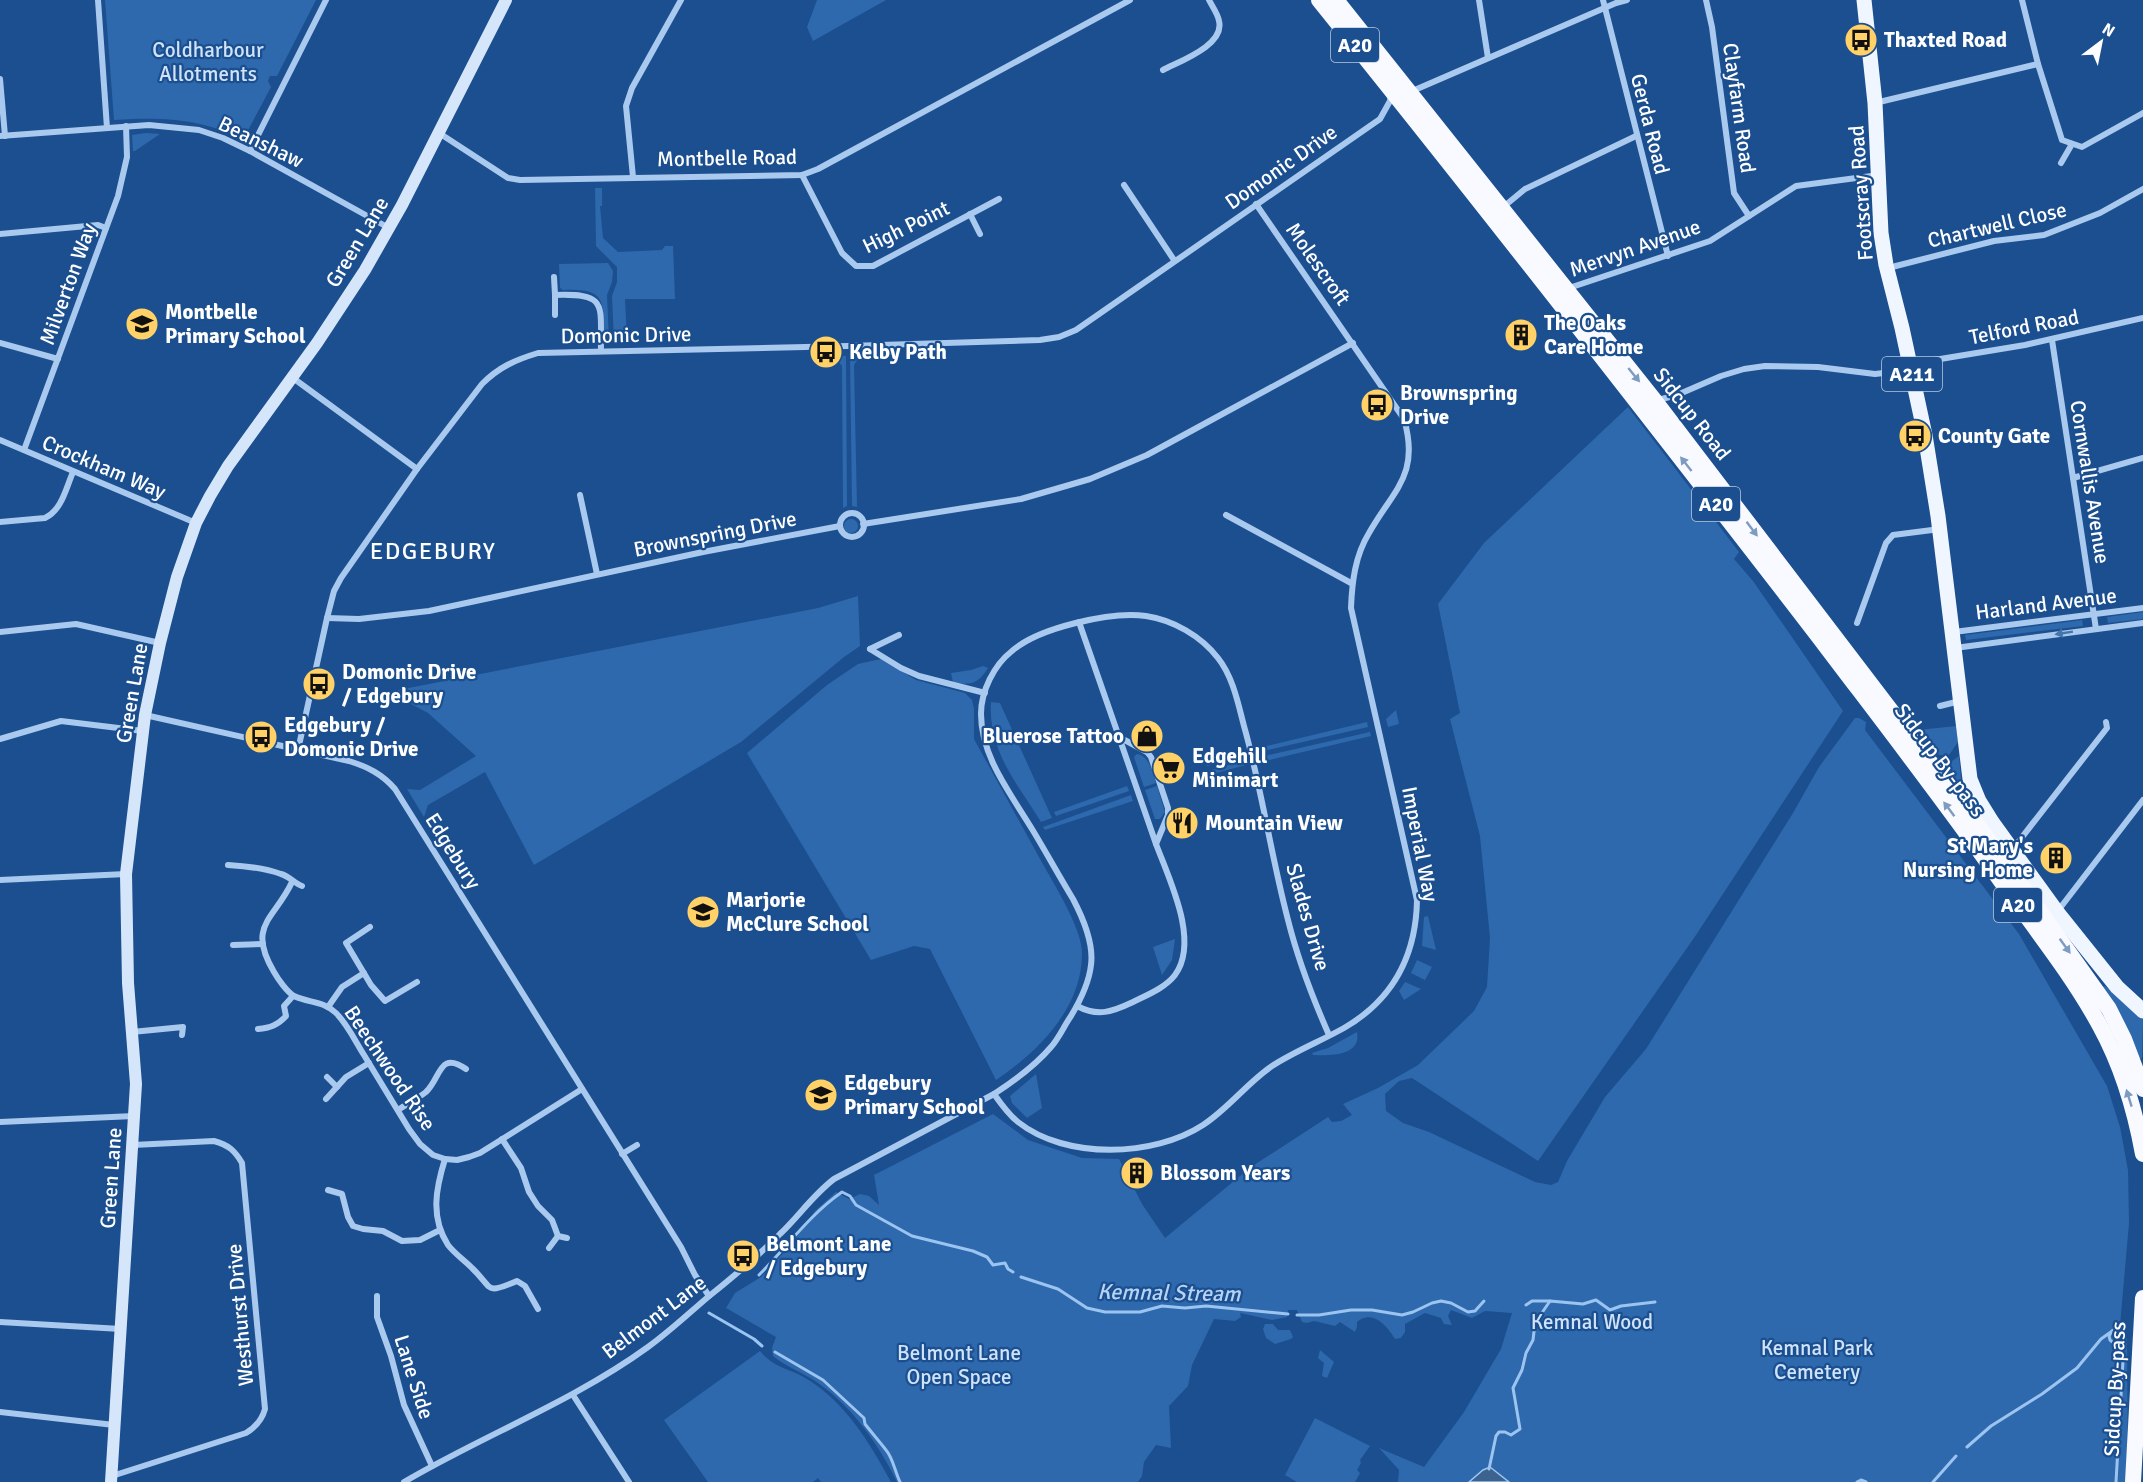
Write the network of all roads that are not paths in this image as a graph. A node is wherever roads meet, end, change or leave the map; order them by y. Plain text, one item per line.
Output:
1 (98, 0) edge
2 (326, 0) edge
3 (507, 0) edge
4 (681, 0) edge
5 (1130, 0) edge
6 (1209, 0) edge
7 (1319, 0) edge
8 (1336, 0) edge
9 (1479, 0) edge
10 (1627, 0) edge
11 (1706, 0) edge
12 (1864, 0) edge
13 (2022, 0) edge
14 (1118, 3) edge
15 (1604, 4) edge
16 (1488, 58) junction
17 (2037, 64) junction
18 (1163, 70) dead end
19 (0, 79) edge
20 (1392, 90) junction
21 (1410, 93) junction
22 (1875, 103) junction
23 (2143, 113) edge
24 (126, 126) junction
25 (106, 128) junction
26 (439, 133) junction
27 (2, 136) edge
28 (1636, 136) junction
29 (2072, 144) junction
30 (250, 151) junction
31 (2061, 164) dead end
32 (802, 175) junction
33 (1880, 175) junction
34 (633, 177) junction
35 (1124, 185) dead end
36 (2143, 189) edge
37 (999, 199) dead end
38 (1256, 204) junction
39 (1501, 208) junction
40 (970, 214) junction
41 (1749, 216) junction
42 (106, 228) junction
43 (389, 228) junction
44 (0, 234) edge
45 (980, 234) dead end
46 (1668, 256) junction
47 (1174, 260) junction
48 (1887, 268) junction
49 (554, 277) dead end
50 (1565, 289) junction
51 (555, 295) junction
52 (555, 315) dead end
53 (2143, 318) edge
54 (2052, 340) junction
55 (0, 343) edge
56 (1353, 343) junction
57 (601, 351) junction
58 (58, 359) junction
59 (1910, 367) junction
60 (293, 378) junction
61 (1677, 395) junction
62 (1665, 408) junction
63 (0, 440) edge
64 (24, 450) junction
65 (2143, 458) edge
66 (417, 470) junction
67 (73, 472) junction
68 (2073, 478) junction
69 (580, 495) dead end
70 (1226, 515) dead end
71 (0, 522) edge
72 (196, 523) junction
73 (863, 524) junction
74 (840, 526) junction
75 (1940, 529) junction
76 (597, 574) junction
77 (1352, 583) junction
78 (2143, 609) edge
79 (2094, 614) junction
80 (327, 618) junction
81 (1079, 622) junction
82 (1857, 623) dead end
83 (2143, 623) edge
84 (2096, 629) junction
85 (0, 632) edge
86 (1953, 632) junction
87 (898, 635) dead end
88 (160, 643) junction
89 (1955, 648) junction
90 (1850, 677) joint
91 (985, 693) junction
92 (1961, 701) junction
93 (1940, 706) dead end
94 (145, 715) junction
95 (2106, 722) dead end
96 (143, 731) junction
97 (1119, 737) junction
98 (0, 739) edge
99 (1918, 746) joint
100 (298, 750) junction
101 (2143, 800) edge
102 (1156, 844) junction
103 (2012, 851) junction
104 (228, 865) dead end
105 (126, 874) junction
106 (0, 880) edge
107 (292, 882) junction
108 (302, 886) dead end
109 (2057, 912) junction
110 (370, 927) dead end
111 (263, 944) junction
112 (233, 945) dead end
113 (364, 973) junction
114 (417, 982) dead end
115 (293, 996) junction
116 (1077, 1006) junction
117 (328, 1007) junction
118 (2143, 1011) edge
119 (258, 1029) dead end
120 (132, 1032) junction
121 (182, 1035) dead end
122 (1329, 1035) junction
123 (369, 1063) junction
124 (466, 1069) dead end
125 (327, 1077) dead end
126 (337, 1087) junction
127 (582, 1089) junction
128 (2143, 1089) edge
129 (994, 1094) junction
130 (326, 1099) dead end
131 (398, 1110) junction
132 (135, 1116) junction
133 (0, 1122) edge
134 (502, 1139) junction
135 (133, 1145) junction
136 (637, 1145) dead end
137 (622, 1154) junction
138 (2143, 1154) edge
139 (445, 1159) junction
140 (328, 1190) dead end
141 (440, 1230) junction
142 (558, 1236) junction
143 (567, 1238) dead end
144 (549, 1248) dead end
145 (377, 1296) dead end
146 (709, 1296) junction
147 (2143, 1298) edge
148 (538, 1309) dead end
149 (0, 1322) edge
150 (120, 1329) junction
151 (573, 1395) junction
152 (0, 1412) edge
153 (115, 1425) junction
154 (432, 1466) junction
155 (111, 1479) edge
156 (404, 1482) edge
157 (629, 1482) edge
158 (2133, 1482) edge

1 - 25 street
2 - 30 street
3 - 26 main road, Green Lane
4 - 34 street
5 - 14 street, Montbelle Road
6 - 18 street
7 - 20 highway, Sidcup Road / A20
8 - 21 highway, Sidcup Road / A20
9 - 16 street
10 - 15 street
11 - 41 street, Clayfarm Road
12 - 22 main road, Footscray Road / A211
13 - 17 street
14 - 32 street, Montbelle Road
15 - 16 street
15 - 28 street, Gerda Road
16 - 21 street
17 - 22 street
17 - 29 street
19 - 27 street
20 - 38 street, Domonic Drive
90 -> 20 highway, Sidcup Road / A20
21 - 39 highway, Sidcup Road / A20
22 - 33 main road, Footscray Road / A211
23 - 29 street
24 - 25 street, Beanshaw
24 - 30 street, Beanshaw
24 - 42 street, Milverton Way
25 - 27 street, Beanshaw
26 - 34 street, Montbelle Road
26 - 43 main road, Green Lane
28 - 39 street
28 - 46 street, Gerda Road
29 - 31 street
30 - 43 street, Beanshaw
32 - 34 street, Montbelle Road
32 - 40 street, High Point
33 - 41 street, Mervyn Avenue
33 - 48 main road, Footscray Road / A211
35 - 47 street
36 - 48 street, Chartwell Close
37 - 40 street, High Point
38 - 47 street, Domonic Drive
38 - 56 street, Molescroft
39 - 50 highway, Sidcup Road / A20
40 - 45 street, High Point
41 - 46 street, Mervyn Avenue
42 - 44 street
42 - 58 street, Milverton Way
43 - 60 main road, Green Lane
46 - 50 street, Mervyn Avenue
47 - 57 street, Domonic Drive
48 - 59 main road, Footscray Road / A211
49 - 51 street
50 -> 62 highway, Sidcup Road / A20
51 - 52 street
51 - 57 street
53 - 54 street, Telford Road
54 - 59 street, Telford Road
54 - 68 street, Cornwallis Avenue
55 - 58 street
56 - 73 street, Brownspring Drive
56 - 77 street, Imperial Way
57 - 66 street, Domonic Drive
58 - 64 street, Milverton Way
59 - 61 street
59 - 75 main road, Footscray Road / A211
60 - 66 street
60 - 72 main road, Green Lane
61 - 62 street
61 - 62 street
62 -> 99 highway, Sidcup Road / A20
63 - 64 street, Crockham Way
64 - 67 street, Crockham Way
65 - 68 street
66 - 80 street, Domonic Drive
67 - 71 street
67 - 72 street, Crockham Way
68 - 79 street, Cornwallis Avenue
69 - 76 street
70 - 77 street
72 - 88 main road, Green Lane
73 - 74 street, Brownspring Drive
73 - 74 street, Brownspring Drive
74 - 76 street, Brownspring Drive
75 - 82 street
75 - 86 main road, Footscray Road / A211
76 - 80 street, Brownspring Drive
77 - 122 street, Imperial Way
78 - 79 street, Harland Avenue
79 - 84 street, Cornwallis Avenue
79 - 86 street, Harland Avenue
80 - 100 street, Domonic Drive
81 - 91 street, Slades Drive
81 - 97 street
81 - 122 street, Slades Drive
83 - 84 street, Harland Avenue
84 -> 89 street, Harland Avenue
85 - 88 street
86 - 89 main road, Footscray Road / A211
87 - 91 street
88 - 94 main road, Green Lane
89 - 92 main road, Footscray Road / A211
138 -> 90 highway, Sidcup By-pass / A20
91 - 116 street, Slades Drive
92 - 93 street
92 - 103 main road, Footscray Road / A211
94 - 96 main road, Green Lane
94 - 100 street, Edgebury
95 - 103 street
96 - 98 street
96 - 105 main road, Green Lane
97 - 102 street
97 - 102 street
99 -> 128 highway, Sidcup By-pass / A20
100 - 127 street, Edgebury
101 - 109 street
102 - 116 street
103 - 109 main road, A211
104 - 107 street
105 - 106 street
105 - 120 main road, Green Lane
107 - 108 street
107 - 111 street
109 - 118 main road, A211
110 - 113 street
111 - 112 street
111 - 115 street
113 - 114 street
113 - 117 street
115 - 117 street, Beechwood Rise
115 - 119 street
116 - 129 street, Slades Drive
117 - 123 street, Beechwood Rise
120 - 121 street
120 - 132 main road, Green Lane
122 - 129 street, Imperial Way
123 - 126 street
123 - 131 street, Beechwood Rise
124 - 131 street
125 - 126 street
126 - 130 street
127 - 134 street
127 - 137 street, Edgebury
129 - 146 street, Belmont Lane
131 - 139 street, Beechwood Rise
132 - 133 street
132 - 135 main road, Green Lane
134 - 139 street
134 - 142 street
135 - 150 main road, Green Lane
135 - 155 street, Westhurst Drive
136 - 137 street
137 - 146 street, Edgebury
139 - 141 street
140 - 141 street
141 - 148 street
142 - 143 street
142 - 144 street
145 - 154 street, Lane Side
146 - 151 street, Belmont Lane
147 - 158 highway, Sidcup By-pass
149 - 150 street
150 - 153 main road, Green Lane
151 - 154 street, Belmont Lane
151 - 157 street
152 - 153 street
153 - 155 main road, Green Lane
154 - 156 street, Belmont Lane

